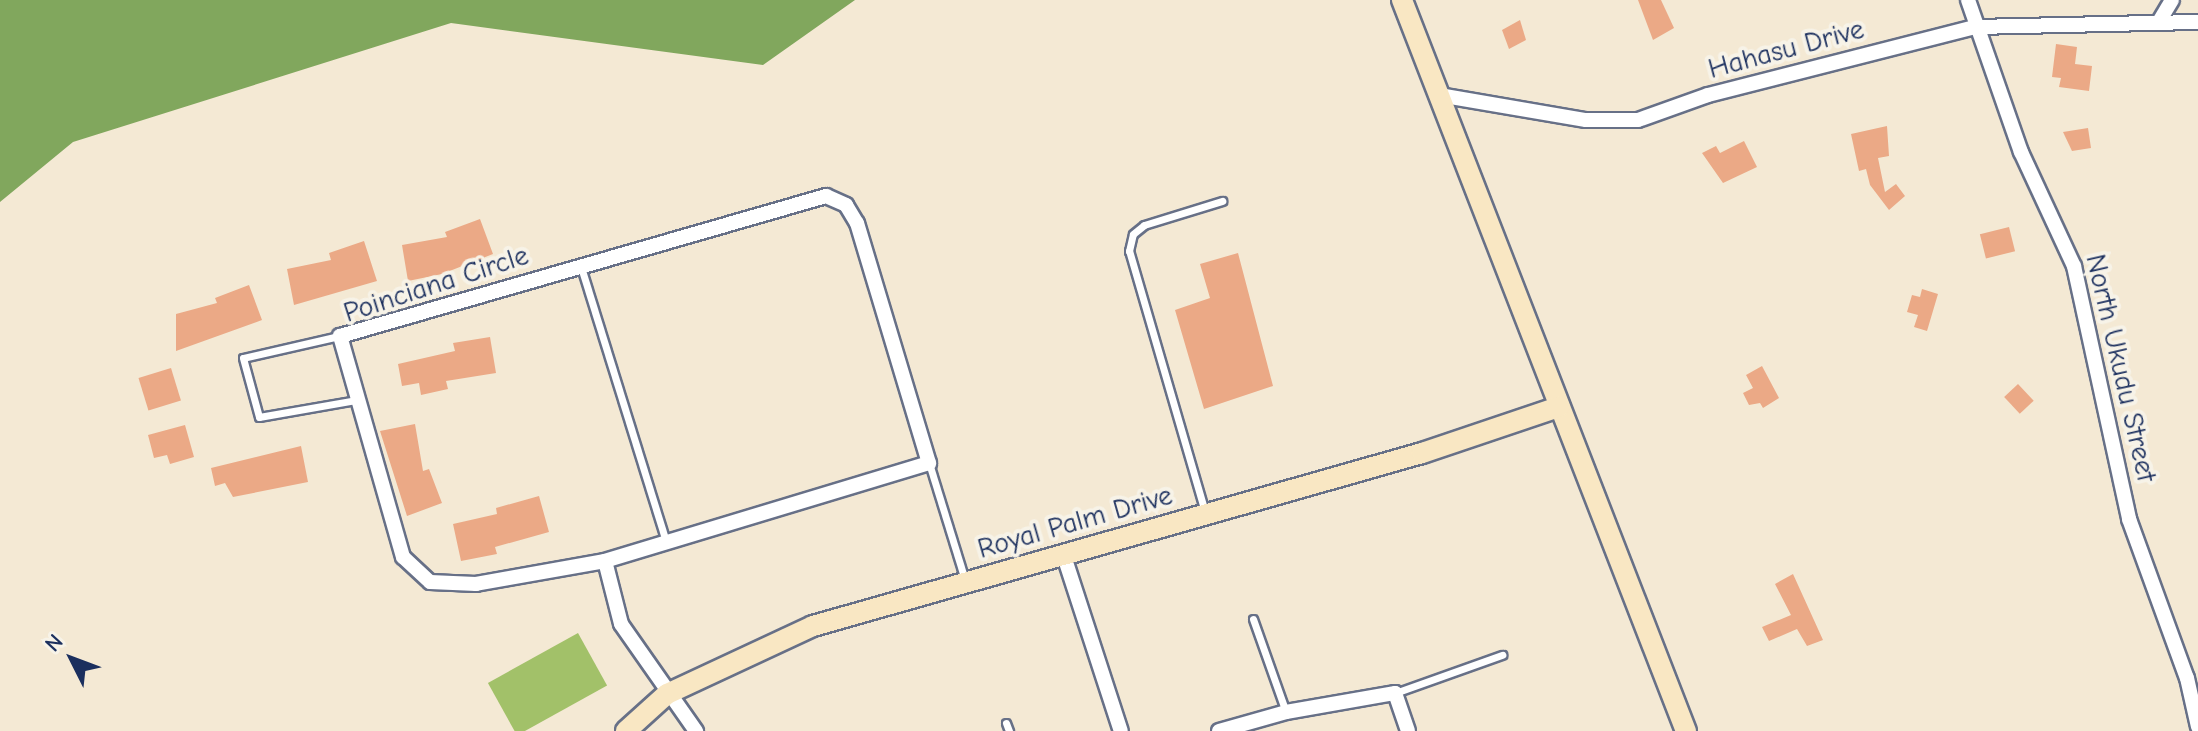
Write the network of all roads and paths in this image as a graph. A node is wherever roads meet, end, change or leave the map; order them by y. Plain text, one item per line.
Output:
1 (1402, 0) edge
2 (1968, 0) edge
3 (2172, 0) edge
4 (2160, 20) junction
5 (2198, 22) edge
6 (1975, 27) junction
7 (1439, 95) junction
8 (1222, 201) dead end
9 (581, 267) junction
10 (340, 336) junction
11 (356, 400) junction
12 (1559, 407) junction
13 (929, 463) junction
14 (1206, 515) junction
15 (666, 541) junction
16 (1063, 553) junction
17 (605, 561) junction
18 (965, 582) junction
19 (1253, 619) dead end
20 (1502, 655) dead end
21 (1395, 693) junction
22 (667, 694) junction
23 (1286, 712) junction
24 (2198, 727) edge
25 (626, 731) edge
26 (696, 731) edge
27 (1121, 731) edge
28 (1219, 731) edge
29 (1408, 731) edge
30 (1686, 731) edge

1 - 7 street
2 - 6 street, North Ukudu Street
3 - 4 street
4 - 5 street, Hahasu Drive
4 - 6 street, Hahasu Drive
6 - 7 street, Hahasu Drive
6 - 24 street, North Ukudu Street
7 - 12 street
8 - 14 lane
9 - 10 street, Poinciana Circle
9 - 13 street, Poinciana Circle
9 - 15 lane
10 - 11 street, Poinciana Circle
10 - 11 lane
11 - 17 street, Poinciana Circle
12 - 14 street, Royal Palm Drive
12 - 30 street
13 - 15 street, Poinciana Circle
13 - 18 lane
14 - 16 street, Royal Palm Drive
15 - 17 street, Poinciana Circle
16 - 18 street, Royal Palm Drive
16 - 27 street
17 - 22 street
18 - 22 street, Royal Palm Drive
19 - 23 lane
20 - 21 lane
21 - 23 street
21 - 29 street
22 - 25 street, Royal Palm Drive
22 - 26 street
23 - 28 street

